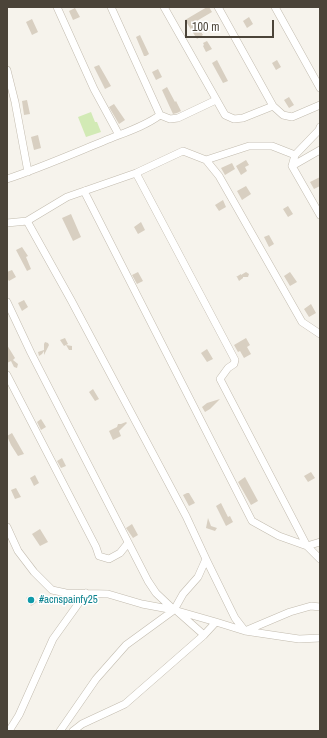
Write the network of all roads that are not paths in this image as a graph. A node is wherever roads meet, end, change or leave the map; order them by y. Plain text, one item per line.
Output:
1 (57, 7) edge
2 (110, 7) edge
3 (164, 7) edge
4 (218, 7) edge
5 (275, 7) edge
6 (7, 70) edge
7 (320, 88) edge
8 (216, 100) junction
9 (320, 105) edge
10 (273, 106) junction
11 (160, 115) junction
12 (320, 127) edge
13 (120, 135) junction
14 (320, 150) edge
15 (295, 155) junction
16 (206, 160) junction
17 (292, 166) junction
18 (28, 172) junction
19 (136, 173) junction
20 (7, 179) edge
21 (84, 191) junction
22 (320, 215) edge
23 (27, 221) junction
24 (7, 223) edge
25 (7, 302) edge
26 (320, 334) edge
27 (7, 375) edge
28 (7, 527) edge
29 (320, 542) edge
30 (128, 543) junction
31 (306, 546) junction
32 (206, 559) junction
33 (320, 559) edge
34 (86, 593) junction
35 (320, 607) edge
36 (174, 610) junction
37 (216, 622) junction
38 (245, 631) junction
39 (204, 635) junction
40 (320, 638) edge
41 (9, 731) edge
42 (60, 731) edge
43 (73, 731) edge

1 - 13 street
2 - 11 street
3 - 8 street
4 - 10 street
5 - 7 street
6 - 18 street
8 - 10 street
8 - 11 street
9 - 10 street
11 - 13 street
12 - 15 street
13 - 18 street
14 - 17 street
15 - 16 street
15 - 17 street
16 - 19 street
16 - 26 street
17 - 22 street
18 - 20 street
19 - 21 street
19 - 31 street
21 - 23 street
21 - 31 street
23 - 24 street
23 - 32 street
25 - 30 street
27 - 30 street
28 - 34 street
29 - 31 street
30 - 36 street
31 - 33 street
32 - 36 street
32 - 38 street
34 - 36 street
34 - 41 street
35 - 38 street
36 - 37 street
36 - 39 street
36 - 42 street
37 - 38 street
37 - 39 street
38 - 40 street
39 - 43 street

